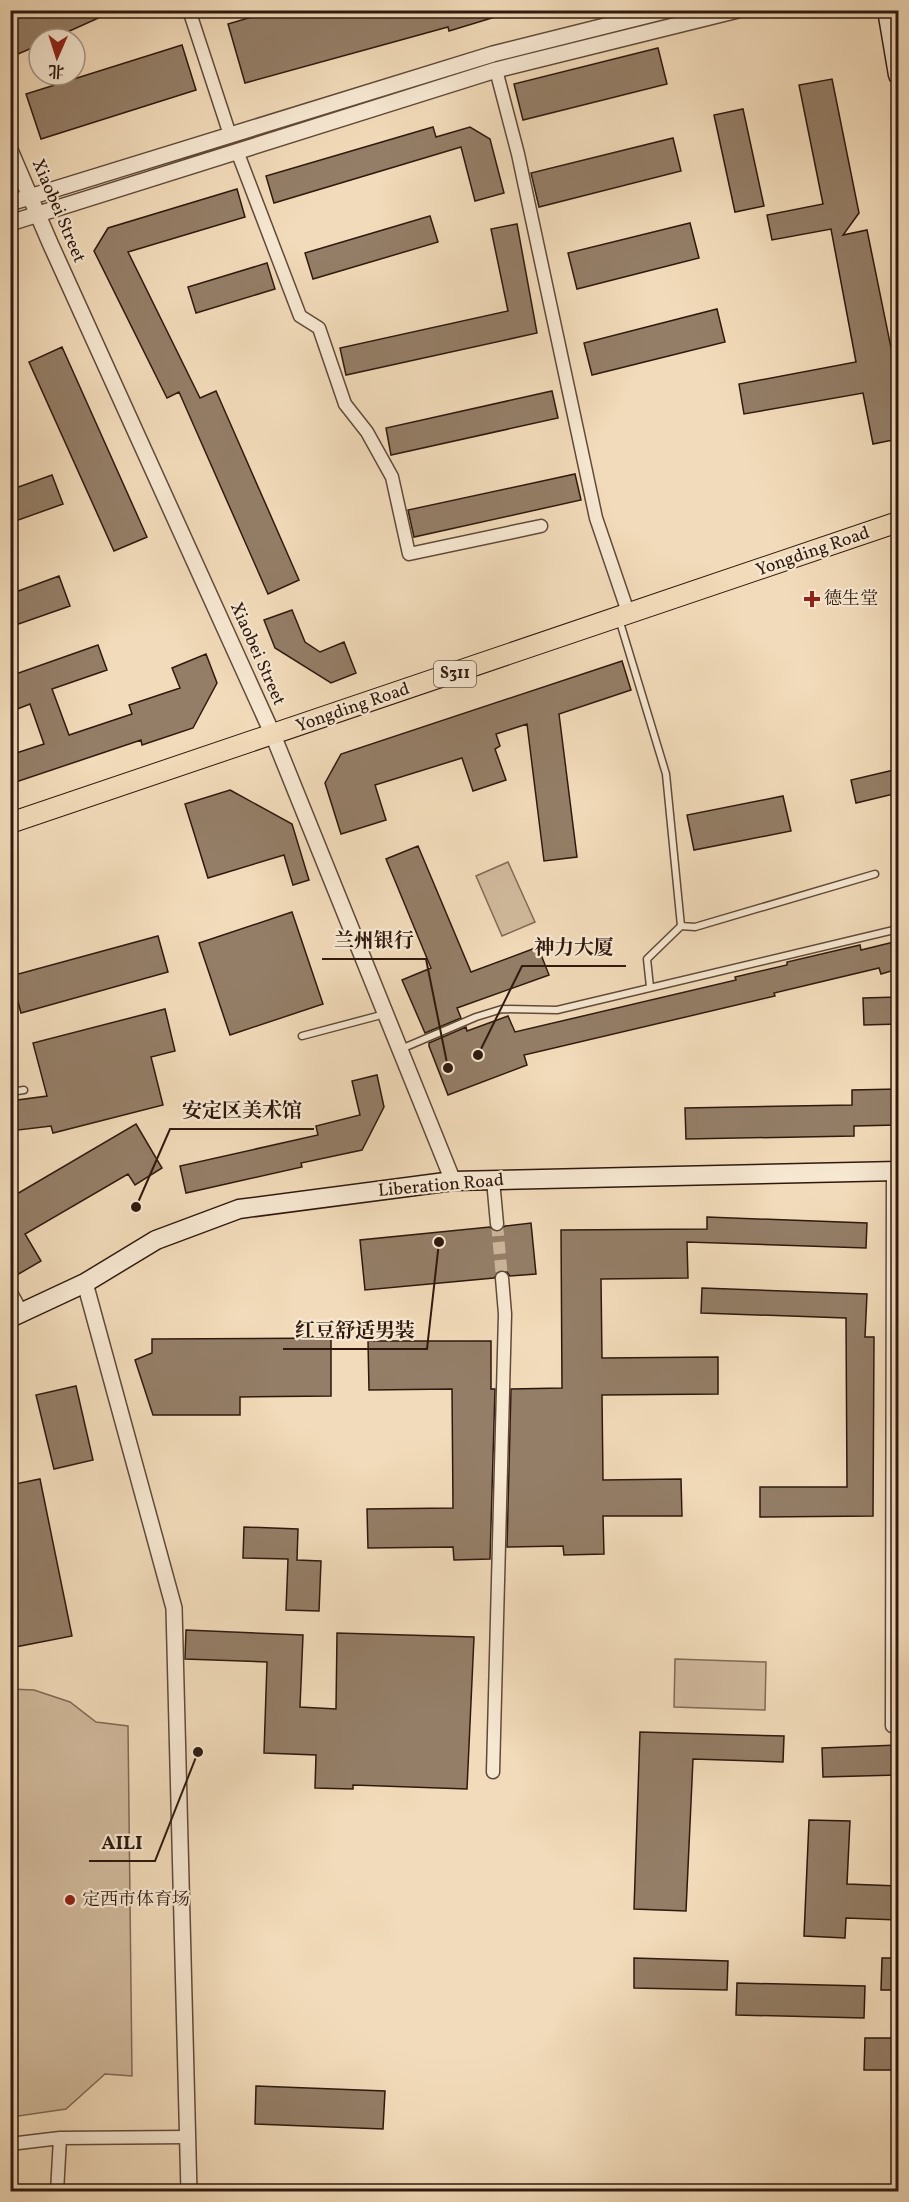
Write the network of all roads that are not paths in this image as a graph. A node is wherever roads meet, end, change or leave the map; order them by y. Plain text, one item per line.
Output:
1 (189, 10) edge
2 (669, 10) edge
3 (738, 10) edge
4 (887, 10) edge
5 (496, 70) junction
6 (898, 75) edge
7 (230, 135) junction
8 (10, 150) edge
9 (237, 151) junction
10 (31, 197) junction
11 (10, 203) edge
12 (39, 214) junction
13 (10, 223) edge
14 (898, 522) edge
15 (541, 526) dead end
16 (624, 617) junction
17 (273, 735) junction
18 (10, 823) edge
19 (875, 874) dead end
20 (681, 926) junction
21 (898, 929) edge
22 (650, 987) junction
23 (385, 1014) junction
24 (302, 1036) dead end
25 (401, 1049) junction
26 (24, 1090) dead end
27 (10, 1092) edge
28 (896, 1171) edge
29 (493, 1180) junction
30 (453, 1181) junction
31 (497, 1224) tunnel mouth
32 (502, 1278) tunnel mouth
33 (85, 1282) junction
34 (10, 1285) edge
35 (17, 1314) edge
36 (898, 1726) edge
37 (493, 1772) dead end
38 (188, 2137) junction
39 (60, 2139) junction
40 (10, 2144) edge
41 (57, 2192) edge
42 (189, 2192) edge

1 - 7 street
2 - 7 street
3 - 5 street
4 - 6 main road
5 - 9 street
5 - 16 street
7 - 10 street
8 - 10 street, Xiaobei Street
9 - 12 street
9 - 15 street
10 - 11 street
10 - 12 street, Xiaobei Street
12 - 13 street
12 - 17 street, Xiaobei Street
14 - 16 main road, Yongding Road / S311
16 - 17 main road, Yongding Road / S311
16 - 20 lane
17 - 18 main road, Yongding Road / S311
17 - 23 street, Xiaobei Street
19 - 20 lane
20 - 22 lane
21 - 22 lane
22 - 25 lane
23 - 24 lane
23 - 25 street, Xiaobei Street
25 - 30 street, Xiaobei Street
26 - 27 lane
28 - 29 main road, Liberation Road
28 - 36 street
29 - 30 main road, Liberation Road
29 - 31 street
30 - 33 main road, Liberation Road
32 - 37 street
33 - 35 main road, Liberation Road
33 - 38 street
34 - 35 lane
38 - 39 street
38 - 42 street
39 - 40 street
39 - 41 street

